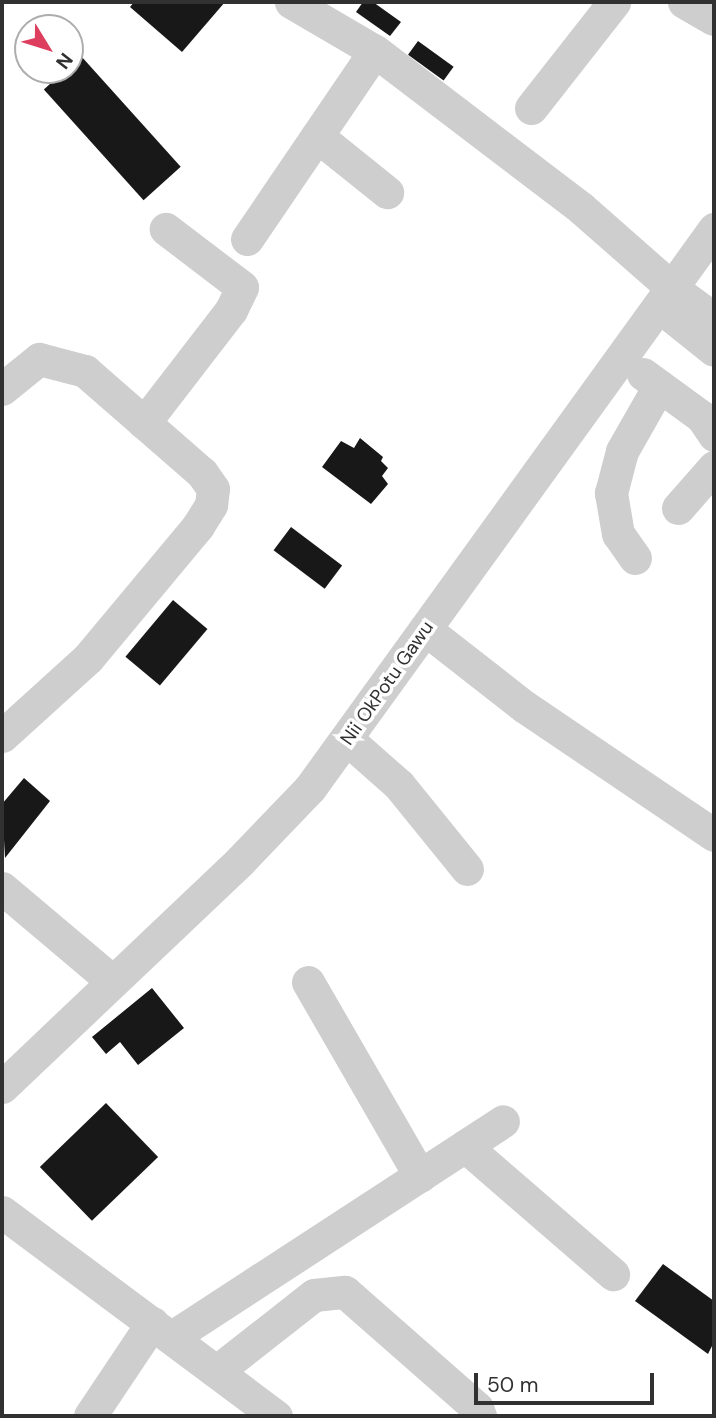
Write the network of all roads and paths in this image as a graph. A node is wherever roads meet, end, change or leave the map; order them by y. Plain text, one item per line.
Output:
1 (291, 2) edge
2 (614, 2) edge
3 (684, 2) edge
4 (714, 19) edge
5 (375, 51) junction
6 (531, 108) dead end
7 (317, 136) junction
8 (387, 192) dead end
9 (166, 229) dead end
10 (714, 229) edge
11 (247, 239) dead end
12 (665, 297) junction
13 (714, 325) edge
14 (620, 359) junction
15 (659, 386) junction
16 (2, 389) edge
17 (144, 423) junction
18 (714, 435) edge
19 (714, 467) edge
20 (678, 508) dead end
21 (635, 558) dead end
22 (425, 629) junction
23 (2, 736) edge
24 (347, 739) junction
25 (714, 833) edge
26 (467, 869) dead end
27 (2, 888) edge
28 (112, 981) junction
29 (308, 982) dead end
30 (2, 1087) edge
31 (503, 1122) dead end
32 (465, 1146) junction
33 (420, 1175) junction
34 (2, 1212) edge
35 (613, 1274) dead end
36 (162, 1330) junction
37 (217, 1371) junction
38 (90, 1416) edge
39 (276, 1416) edge
40 (480, 1416) edge

1 - 5 street
2 - 6 street
3 - 4 street
5 - 7 street
5 - 12 street
7 - 8 street
7 - 11 street
9 - 17 street
10 - 12 street, Nii OkPotu Gawu
12 - 13 street
12 - 14 street, Nii OkPotu Gawu
14 - 15 street
14 - 22 street, Nii OkPotu Gawu
15 - 18 street
15 - 21 street
16 - 17 street
17 - 23 street
19 - 20 street
22 - 24 street, Nii OkPotu Gawu
22 - 25 street
24 - 26 street
24 - 28 street, Nii OkPotu Gawu
27 - 28 street
28 - 30 street, Nii OkPotu Gawu
29 - 33 street
31 - 32 street
32 - 33 street
32 - 35 street
33 - 36 street
34 - 36 street
36 - 37 street
36 - 38 street
37 - 39 street
37 - 40 street

